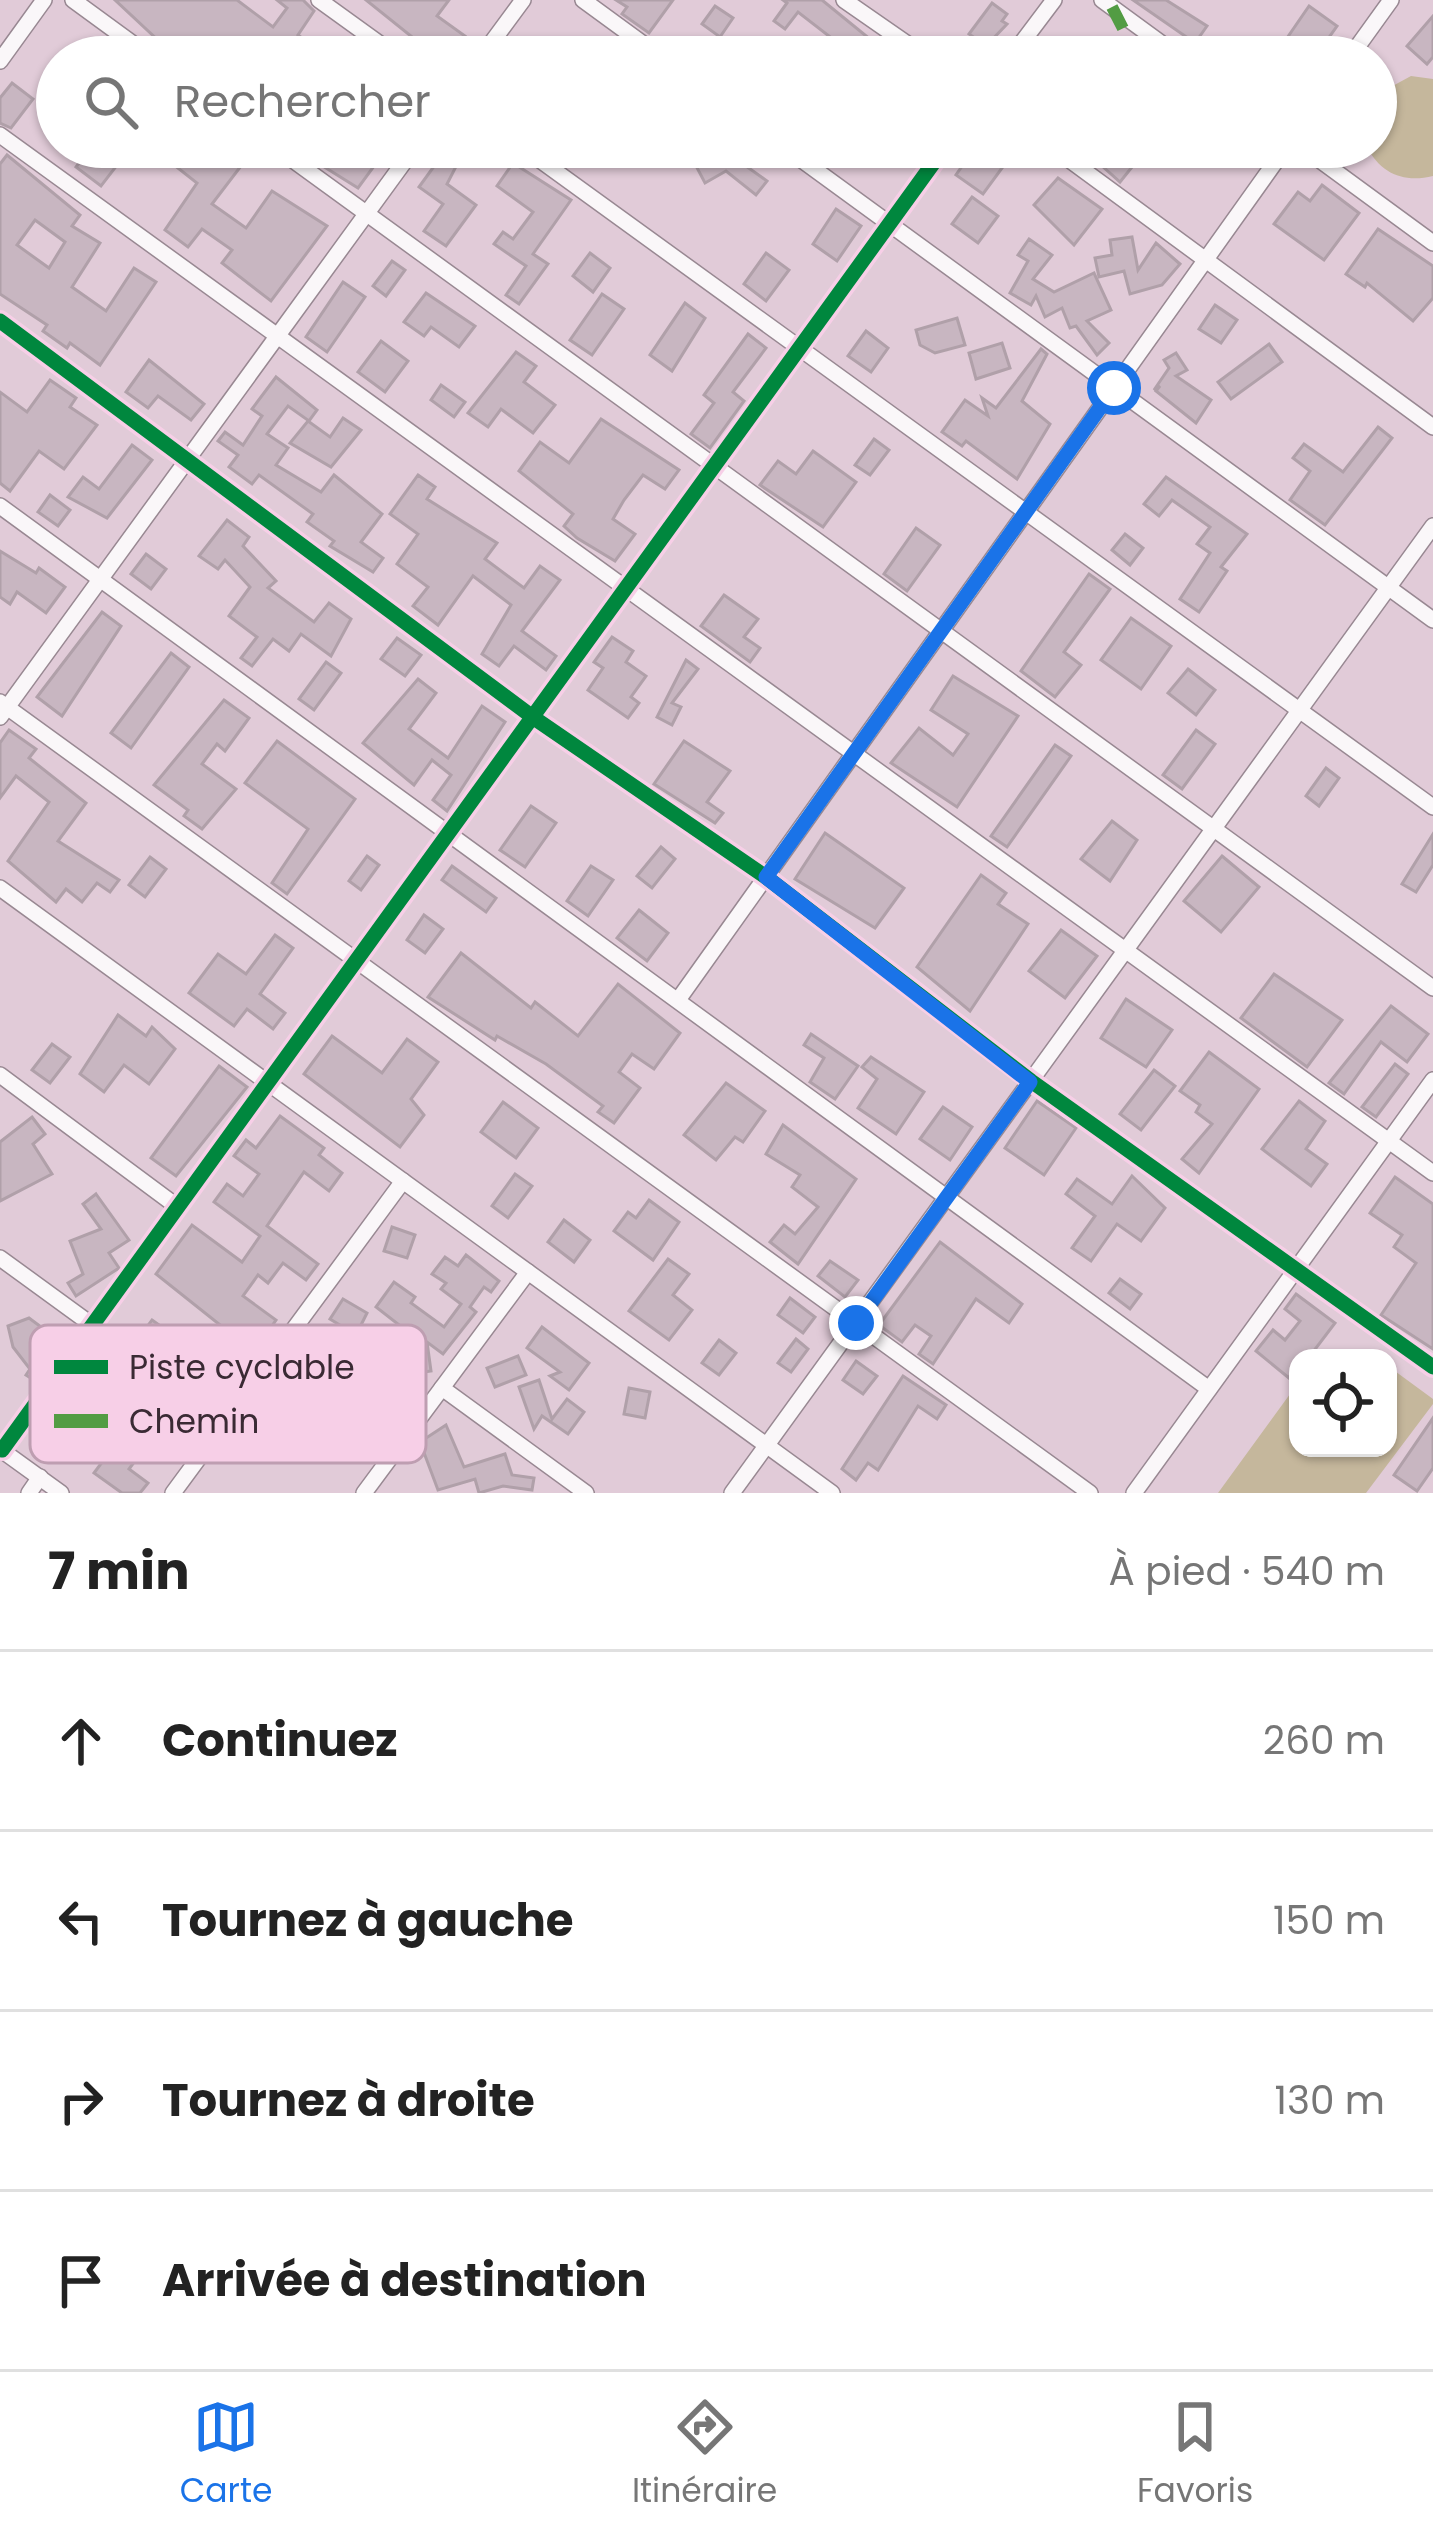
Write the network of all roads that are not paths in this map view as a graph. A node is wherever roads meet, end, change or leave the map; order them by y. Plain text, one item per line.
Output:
1 (44, 0) edge
2 (74, 0) edge
3 (319, 0) edge
4 (523, 0) edge
5 (583, 0) edge
6 (844, 0) edge
7 (1054, 0) edge
8 (1102, 0) edge
9 (1391, 0) edge
10 (123, 36) edge
11 (369, 36) edge
12 (496, 36) edge
13 (632, 36) edge
14 (896, 36) edge
15 (1027, 36) edge
16 (1151, 36) edge
17 (1365, 36) edge
18 (0, 61) edge
19 (0, 135) edge
20 (36, 161) edge
21 (46, 168) edge
22 (305, 168) edge
23 (399, 168) edge
24 (551, 168) edge
25 (813, 168) edge
26 (930, 168) edge
27 (1081, 168) edge
28 (1271, 168) edge
29 (1331, 168) edge
30 (367, 212) junction
31 (890, 224) junction
32 (1433, 243) edge
33 (1206, 260) junction
34 (0, 321) edge
35 (279, 337) junction
36 (800, 348) junction
37 (1114, 388) junction
38 (1433, 427) edge
39 (190, 459) junction
40 (716, 465) junction
41 (0, 506) edge
42 (1026, 512) junction
43 (1433, 526) edge
44 (101, 582) junction
45 (1388, 588) junction
46 (627, 589) junction
47 (1433, 620) edge
48 (940, 632) junction
49 (2, 709) edge
50 (1300, 710) junction
51 (534, 718) junction
52 (854, 754) junction
53 (1433, 807) edge
54 (1212, 831) junction
55 (451, 836) junction
56 (766, 877) junction
57 (0, 888) edge
58 (1126, 950) junction
59 (359, 962) junction
60 (1433, 988) edge
61 (678, 1000) junction
62 (0, 1075) edge
63 (1433, 1079) edge
64 (1030, 1082) junction
65 (269, 1084) junction
66 (1389, 1141) junction
67 (1433, 1173) edge
68 (404, 1181) junction
69 (946, 1199) junction
70 (179, 1208) junction
71 (0, 1258) edge
72 (1297, 1268) junction
73 (529, 1272) junction
74 (856, 1323) junction
75 (92, 1325) joint
76 (297, 1325) edge
77 (1433, 1367) edge
78 (442, 1388) junction
79 (1209, 1389) junction
80 (30, 1409) edge
81 (426, 1410) edge
82 (767, 1445) junction
83 (1, 1449) edge
84 (195, 1463) edge
85 (386, 1463) edge
86 (40, 1478) junction
87 (29, 1493) edge
88 (61, 1493) edge
89 (173, 1493) edge
90 (364, 1493) edge
91 (586, 1493) edge
92 (732, 1493) edge
93 (832, 1493) edge
94 (1090, 1493) edge
95 (1134, 1493) edge

1 - 18 street
2 - 10 street
3 - 11 street
4 - 12 street
5 - 13 street
6 - 14 street
7 - 15 street
8 - 16 street
9 - 17 street
19 - 20 street
21 - 35 street
22 - 30 street
23 - 30 street
24 - 36 street
25 - 31 street
26 - 31 street
27 - 33 street
28 - 33 street
29 - 32 street
30 - 35 street
30 - 40 street
31 - 36 street
31 - 37 street
33 - 37 street
33 - 38 street
34 - 39 street
35 - 39 street
35 - 46 street
36 - 40 street
36 - 42 street
37 - 42 street
37 - 45 street
39 - 44 street
39 - 51 street
40 - 46 street
40 - 48 street
41 - 44 street
42 - 48 street
42 - 50 street
43 - 45 street
44 - 49 street
44 - 55 street
45 - 47 street
45 - 50 street
46 - 51 street
46 - 52 street
48 - 52 street
48 - 54 street
49 - 59 street
50 - 53 street
50 - 54 street
51 - 55 street
51 - 56 street
52 - 56 street
52 - 58 street
54 - 58 street
54 - 60 street
55 - 59 street
55 - 61 street
56 - 61 street
56 - 64 street
57 - 65 street
58 - 64 street
58 - 66 street
59 - 65 street
59 - 74 street
61 - 69 street
62 - 70 street
63 - 66 street
64 - 69 street
64 - 72 street
65 - 68 street
65 - 70 street
66 - 67 street
66 - 72 street
68 - 73 street
68 - 76 street
69 - 74 street
69 - 79 street
70 - 75 street
71 - 75 street
72 - 77 street
72 - 79 street
73 - 78 street
73 - 82 street
74 - 82 street
74 - 94 street
78 - 81 street
78 - 91 street
79 - 95 street
80 - 83 street
82 - 92 street
82 - 93 street
83 - 86 street
84 - 89 street
85 - 90 street
86 - 87 street
86 - 88 street

